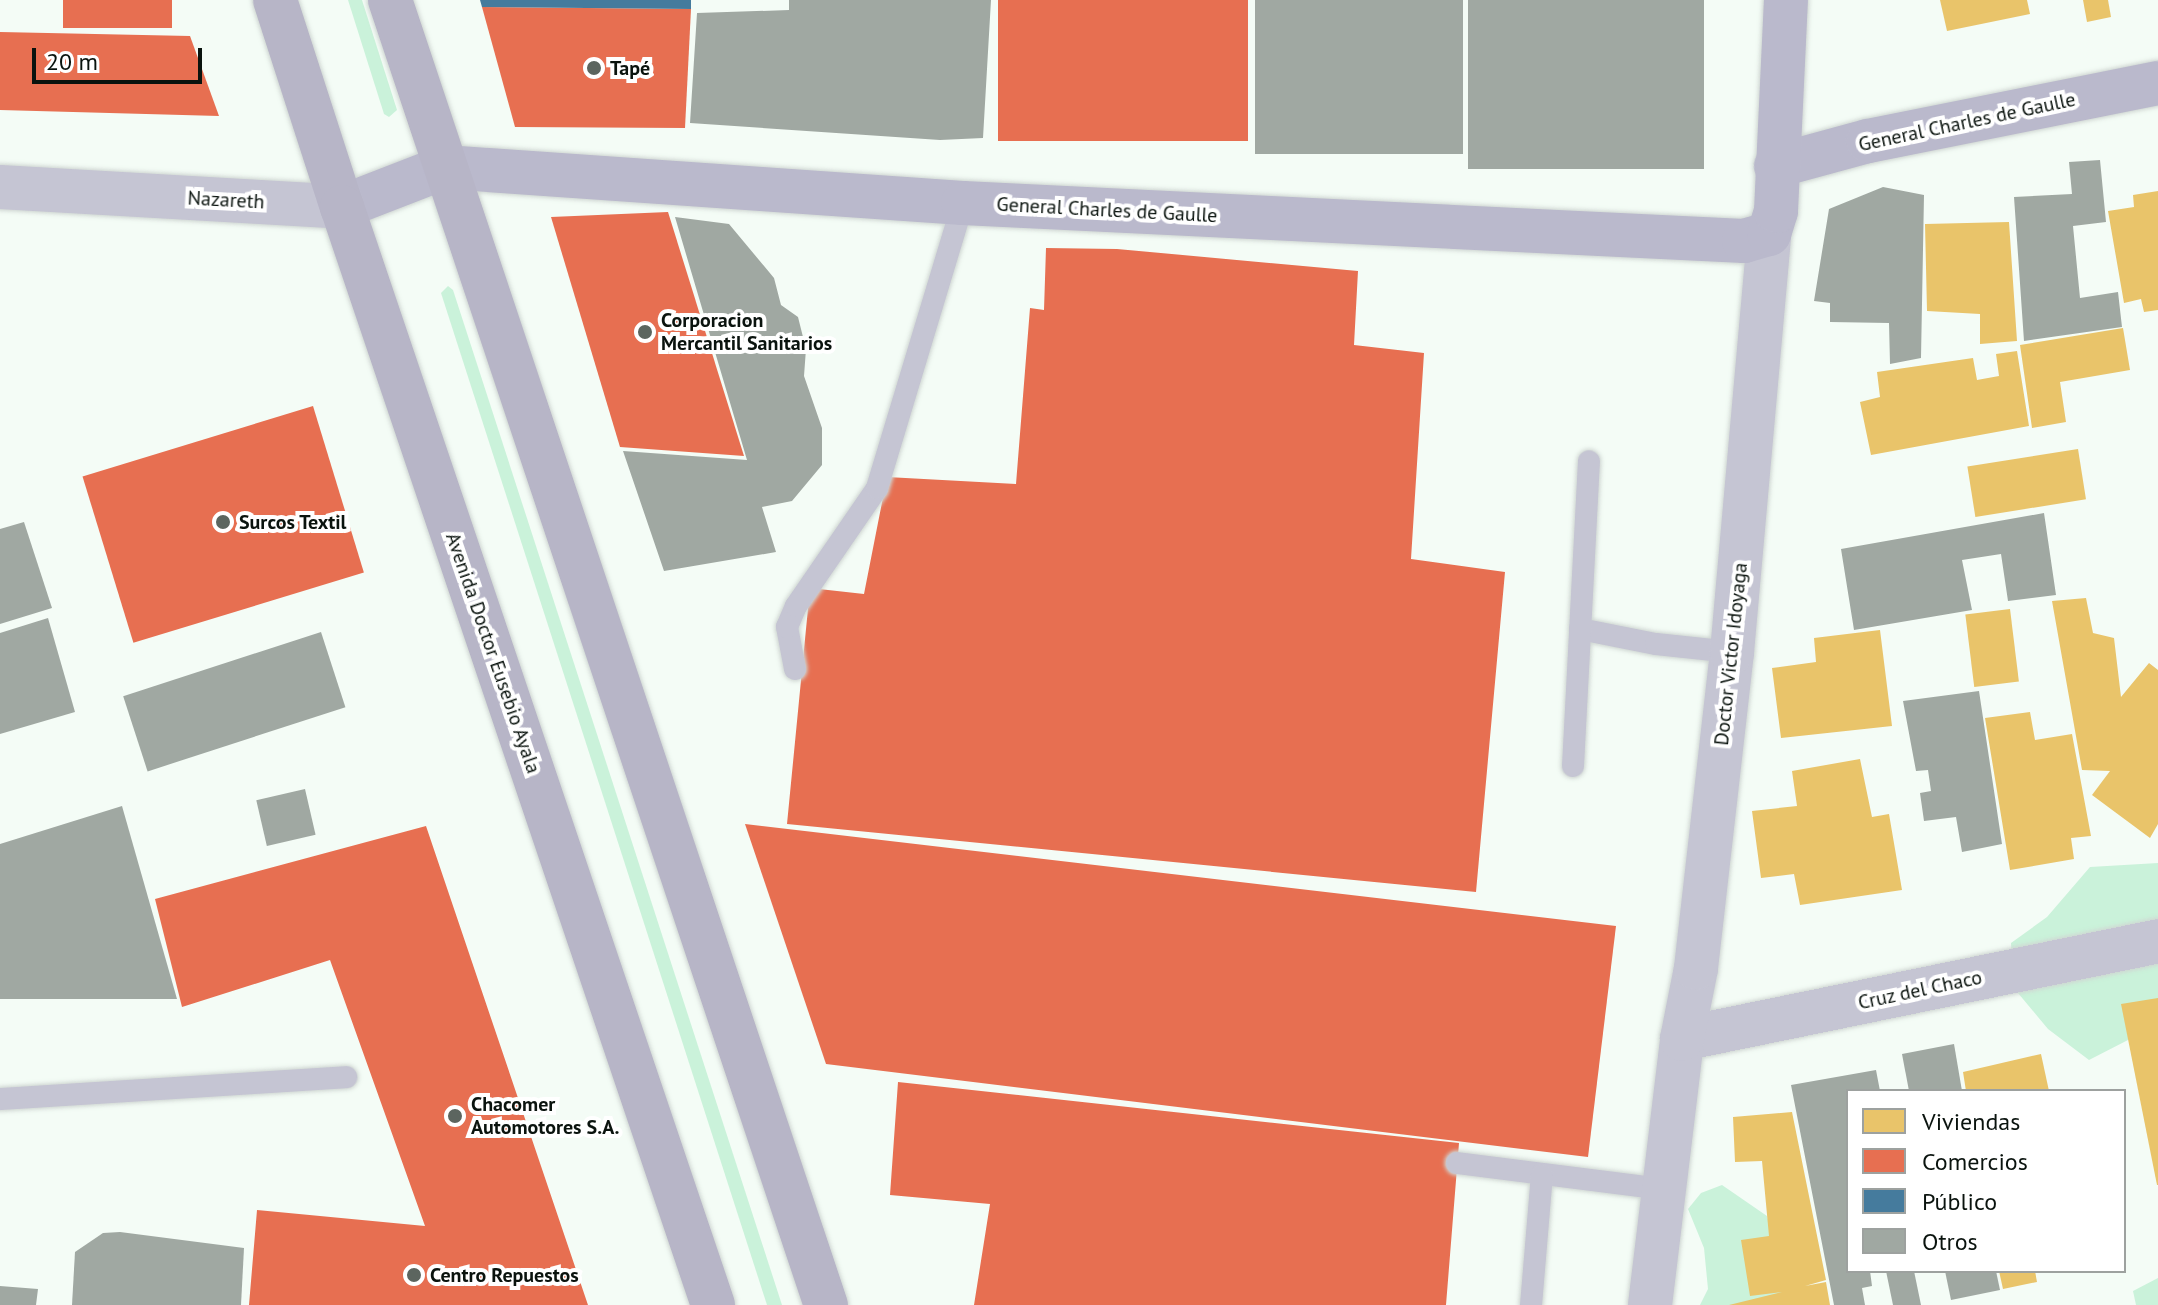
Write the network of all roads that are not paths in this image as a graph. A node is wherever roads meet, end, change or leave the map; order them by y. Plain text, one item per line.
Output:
1 (275, 0) edge
2 (390, 0) edge
3 (1786, 0) edge
4 (2158, 83) edge
5 (1776, 166) junction
6 (445, 167) junction
7 (0, 187) edge
8 (963, 203) junction
9 (342, 207) junction
10 (1769, 234) junction
11 (1589, 461) dead end
12 (1580, 629) junction
13 (1732, 652) junction
14 (795, 669) dead end
15 (1573, 766) dead end
16 (2158, 941) edge
17 (1682, 1039) junction
18 (346, 1077) dead end
19 (0, 1099) edge
20 (1457, 1163) dead end
21 (1542, 1175) junction
22 (1662, 1189) junction
23 (713, 1305) edge
24 (826, 1305) edge
25 (1531, 1305) edge
26 (1650, 1305) edge

1 - 9 highway, Avenida Doctor Eusebio Ayala
2 - 6 highway
3 - 5 street, Doctor Victor Idoyaga
4 - 5 street, General Charles de Gaulle
5 - 10 street, Doctor Victor Idoyaga
6 - 8 street, General Charles de Gaulle
6 - 9 street, Nazareth
6 - 24 highway
7 - 9 street, Nazareth
8 - 10 street, General Charles de Gaulle
8 - 14 lane
9 - 23 highway, Avenida Doctor Eusebio Ayala
10 - 13 street, Doctor Victor Idoyaga
11 - 12 lane
12 - 13 lane
12 - 15 lane
13 - 17 street, Doctor Victor Idoyaga
16 - 17 street, Cruz del Chaco
17 - 22 street, Doctor Victor Idoyaga
18 - 19 lane
20 - 21 lane
21 - 22 lane
21 - 25 lane
22 - 26 street, Doctor Victor Idoyaga

